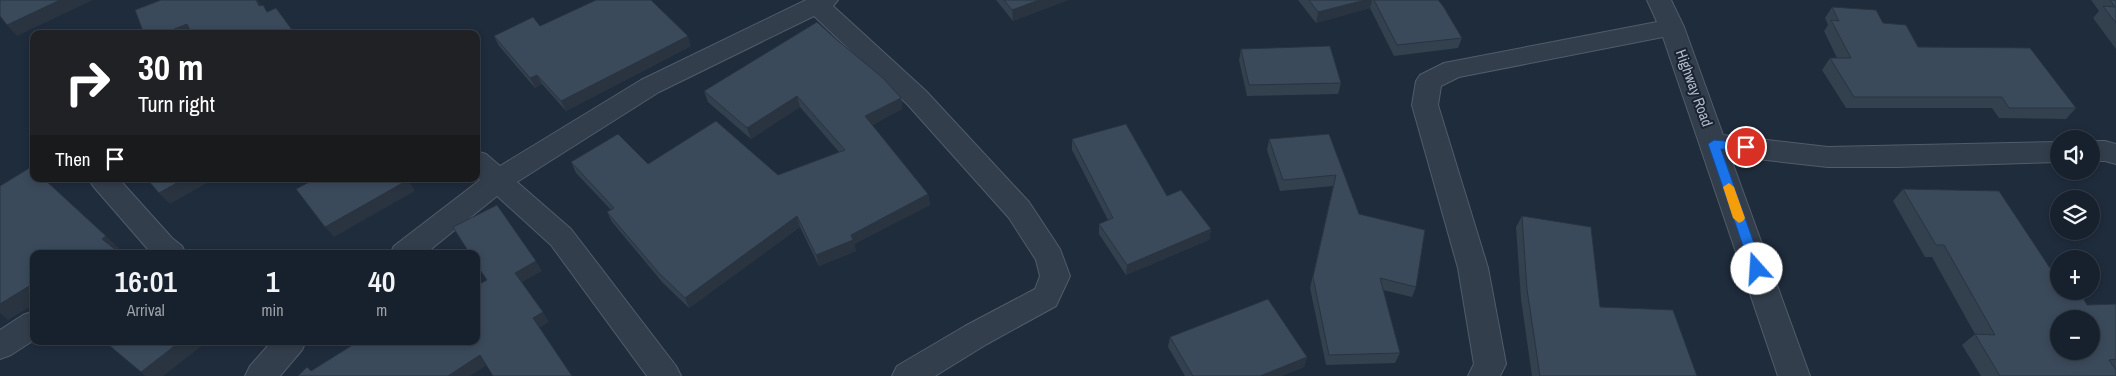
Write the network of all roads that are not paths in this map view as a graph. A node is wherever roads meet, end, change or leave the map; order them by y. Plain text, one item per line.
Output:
1 (1659, 0) edge
2 (822, 2) edge
3 (1672, 27) junction
4 (1714, 144) junction
5 (2100, 151) edge
6 (2050, 152) edge
7 (2116, 154) edge
8 (480, 164) edge
9 (499, 180) junction
10 (105, 182) edge
11 (161, 250) edge
12 (409, 250) edge
13 (30, 327) edge
14 (287, 345) edge
15 (0, 346) edge
16 (261, 376) edge
17 (665, 376) edge
18 (908, 376) edge
19 (1484, 376) edge
20 (1794, 376) edge

1 - 3 street, Highway Road
2 - 9 street
2 - 18 street
3 - 4 street, Highway Road
3 - 19 street
4 - 6 street
4 - 20 street, Highway Road
5 - 7 street
8 - 9 street
9 - 12 street
9 - 17 street
10 - 11 street
13 - 15 street
14 - 16 street

